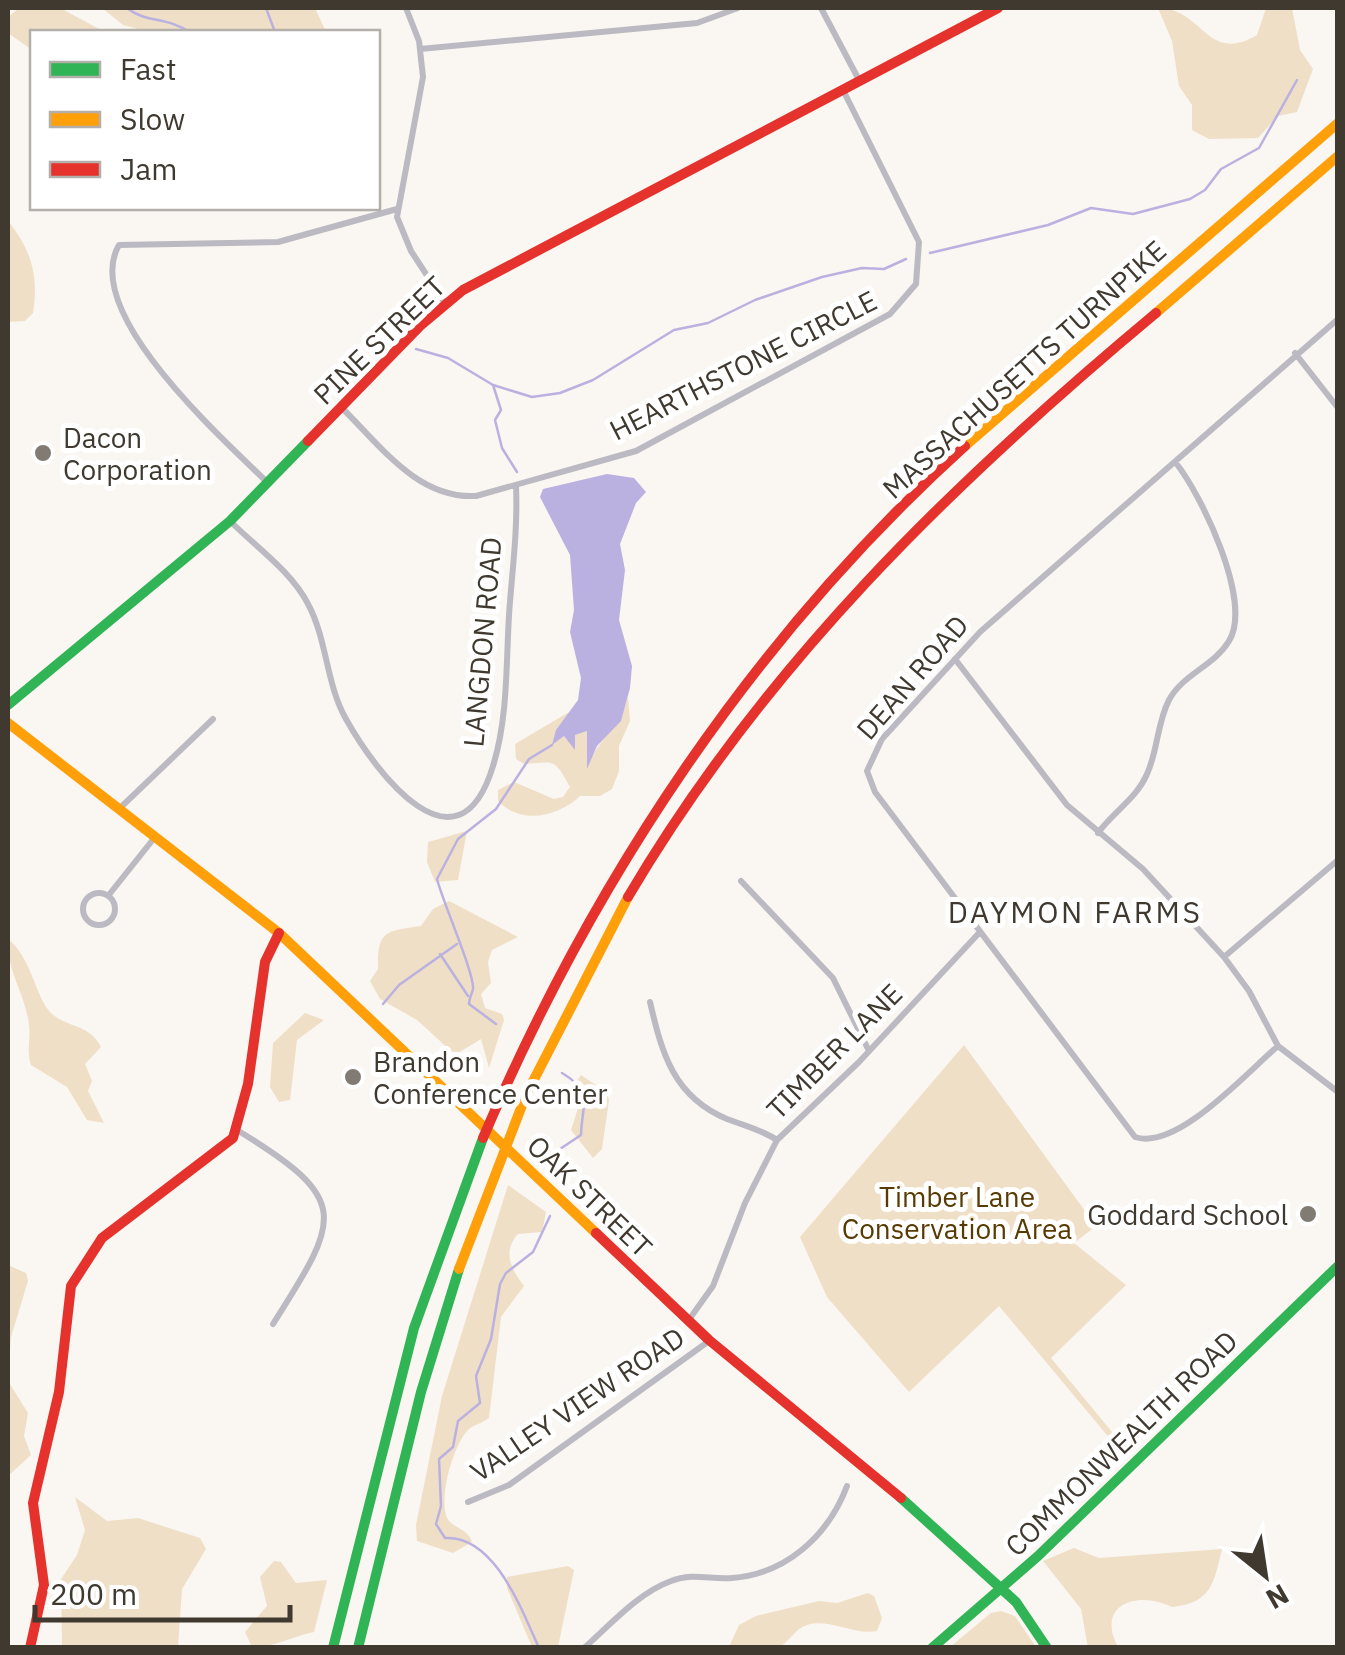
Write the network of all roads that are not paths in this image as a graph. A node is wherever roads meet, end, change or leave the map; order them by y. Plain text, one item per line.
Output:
1 (406, 8) edge
2 (738, 8) edge
3 (821, 8) edge
4 (998, 8) edge
5 (420, 49) junction
6 (859, 80) junction
7 (842, 89) junction
8 (1338, 123) edge
9 (1338, 156) edge
10 (397, 209) junction
11 (444, 303) junction
12 (1338, 319) edge
13 (1295, 354) junction
14 (341, 408) junction
15 (1338, 408) edge
16 (1176, 463) junction
17 (268, 483) junction
18 (516, 486) junction
19 (230, 522) junction
20 (955, 658) junction
21 (8, 705) edge
22 (214, 718) dead end
23 (8, 723) edge
24 (120, 808) junction
25 (1098, 833) junction
26 (156, 836) junction
27 (1338, 860) edge
28 (741, 880) dead end
29 (108, 896) junction
30 (979, 933) junction
31 (280, 934) junction
32 (1224, 957) junction
33 (650, 1002) dead end
34 (1278, 1046) junction
35 (869, 1051) junction
36 (1338, 1092) edge
37 (237, 1130) junction
38 (778, 1140) junction
39 (1338, 1266) edge
40 (688, 1321) junction
41 (274, 1324) dead end
42 (710, 1340) junction
43 (847, 1486) dead end
44 (468, 1502) dead end
45 (1002, 1588) junction
46 (30, 1648) edge
47 (334, 1648) edge
48 (358, 1648) edge
49 (584, 1648) edge
50 (932, 1648) edge
51 (1048, 1648) edge

1 - 5 street
2 - 5 street
3 - 6 street
4 - 6 main road, PINE STREET
5 - 10 street
6 - 7 main road, PINE STREET
7 - 11 main road, PINE STREET
7 - 18 street, HEARTHSTONE CIRCLE
8 - 47 main road, MASSACHUSETTS TURNPIKE
9 - 48 main road, MASSACHUSETTS TURNPIKE
10 - 11 street
10 - 17 street
11 - 14 main road, PINE STREET
12 - 13 street, DEAN ROAD
13 - 15 street
13 - 16 street, DEAN ROAD
14 - 17 main road, PINE STREET
14 - 18 street, HEARTHSTONE CIRCLE
16 - 20 street, DEAN ROAD
16 - 25 street
17 - 19 main road, PINE STREET
18 - 19 street, LANGDON ROAD
19 - 21 main road, PINE STREET
20 - 25 street
20 - 30 street, DEAN ROAD
22 - 24 street
23 - 24 main road, OAK STREET
24 - 26 main road, OAK STREET
25 - 32 street
26 - 29 street
26 - 31 main road, OAK STREET
27 - 32 street
28 - 35 street
29 - 29 street
30 - 34 street, DEAN ROAD
30 - 35 street, TIMBER LANE
31 - 37 main road
31 - 40 main road, OAK STREET
32 - 34 street
33 - 38 street
34 - 36 street
35 - 38 street, TIMBER LANE
37 - 41 street
37 - 46 main road
38 - 40 street, TIMBER LANE
39 - 45 main road, COMMONWEALTH ROAD
40 - 42 main road, OAK STREET
42 - 44 street, VALLEY VIEW ROAD
42 - 45 main road, OAK STREET
43 - 49 street
45 - 50 main road, COMMONWEALTH ROAD
45 - 51 main road, OAK STREET

